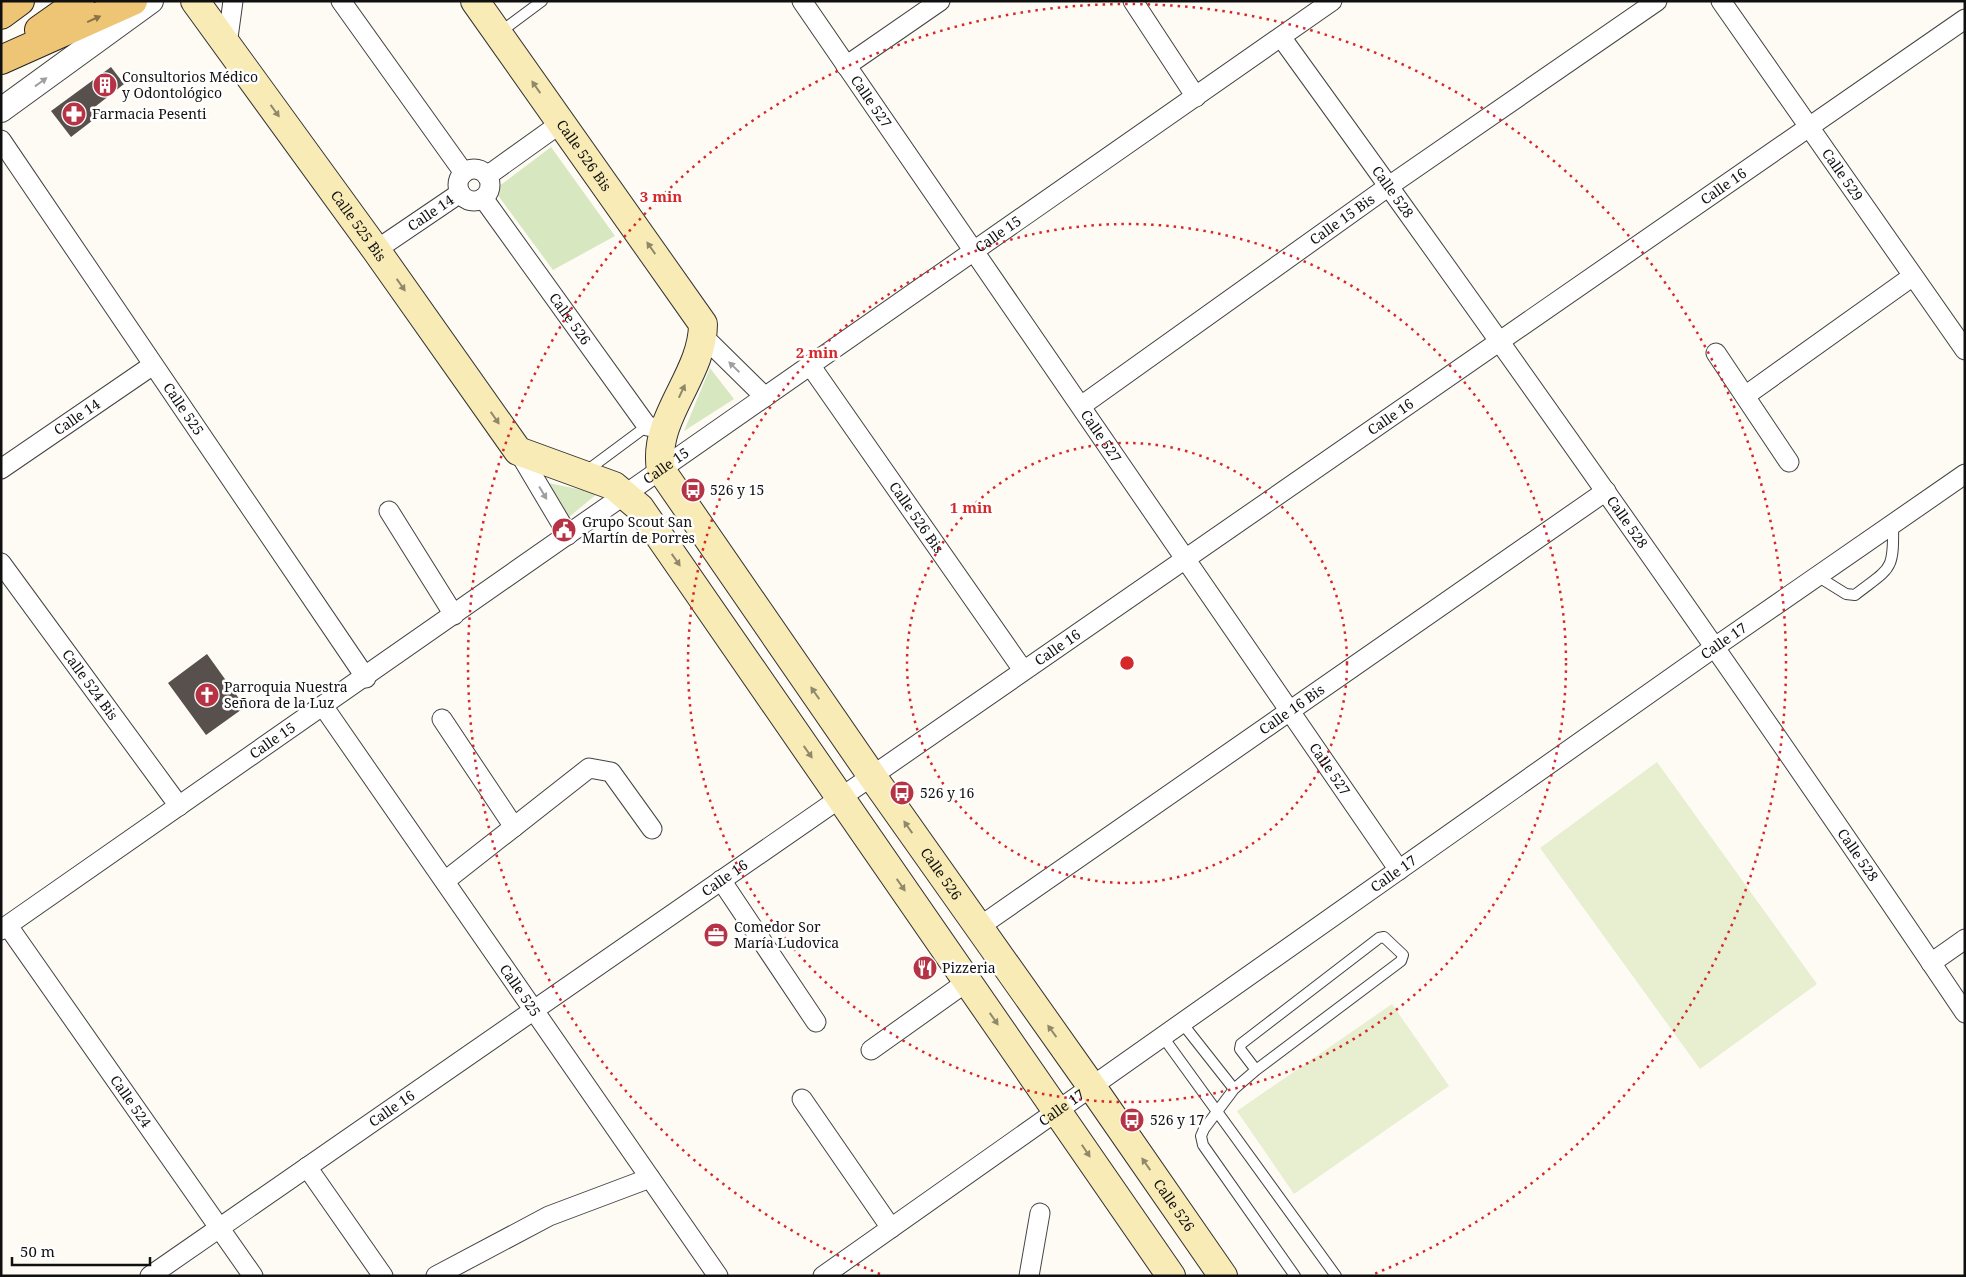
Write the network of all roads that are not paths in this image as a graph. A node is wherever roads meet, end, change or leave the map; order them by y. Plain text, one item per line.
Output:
1 (4, 1) edge
2 (20, 1) edge
3 (80, 1) edge
4 (133, 1) edge
5 (151, 1) edge
6 (195, 1) edge
7 (233, 1) edge
8 (341, 1) edge
9 (475, 1) edge
10 (542, 1) edge
11 (802, 1) edge
12 (940, 1) edge
13 (1133, 1) edge
14 (1332, 1) edge
15 (1657, 1) edge
16 (1720, 1) edge
17 (1, 4) edge
18 (1, 15) edge
19 (1965, 19) edge
20 (498, 33) junction
21 (1281, 37) junction
22 (227, 45) junction
23 (1, 59) edge
24 (846, 66) junction
25 (1196, 97) junction
26 (1, 110) edge
27 (562, 123) junction
28 (1808, 127) junction
29 (1, 140) edge
30 (464, 173) junction
31 (487, 176) junction
32 (1389, 186) junction
33 (460, 193) junction
34 (483, 198) junction
35 (376, 250) junction
36 (974, 251) junction
37 (1913, 276) junction
38 (703, 336) junction
39 (1500, 340) junction
40 (1965, 350) edge
41 (1716, 353) dead end
42 (153, 365) junction
43 (810, 365) junction
44 (1745, 396) junction
45 (765, 397) junction
46 (1081, 406) junction
47 (656, 427) junction
48 (518, 451) junction
49 (1789, 462) dead end
50 (1, 469) edge
51 (661, 470) junction
52 (582, 474) junction
53 (1965, 474) edge
54 (1606, 491) junction
55 (625, 495) junction
56 (389, 511) dead end
57 (1893, 524) junction
58 (568, 535) junction
59 (1185, 558) junction
60 (1, 563) edge
61 (1817, 576) junction
62 (454, 615) junction
63 (1715, 647) junction
64 (1023, 670) junction
65 (366, 678) junction
66 (323, 706) junction
67 (1289, 710) junction
68 (442, 719) dead end
69 (872, 776) junction
70 (840, 798) junction
71 (179, 806) junction
72 (514, 826) junction
73 (652, 829) dead end
74 (1399, 870) junction
75 (721, 880) junction
76 (445, 881) junction
77 (979, 927) junction
78 (4, 928) edge
79 (1965, 939) edge
80 (1931, 963) junction
81 (968, 981) junction
82 (534, 1010) junction
83 (1965, 1013) edge
84 (816, 1022) dead end
85 (1182, 1024) junction
86 (1163, 1037) junction
87 (871, 1050) dead end
88 (1256, 1070) junction
89 (1092, 1087) junction
90 (1234, 1089) junction
91 (802, 1099) dead end
92 (1058, 1111) junction
93 (1217, 1114) junction
94 (307, 1167) junction
95 (650, 1178) junction
96 (1040, 1213) dead end
97 (219, 1228) junction
98 (891, 1228) junction
99 (150, 1276) edge
100 (253, 1276) edge
101 (383, 1276) edge
102 (436, 1276) edge
103 (718, 1276) edge
104 (823, 1276) edge
105 (1029, 1276) edge
106 (1171, 1276) edge
107 (1223, 1276) edge
108 (1295, 1276) edge
109 (1336, 1276) edge

1 - 17 main road
2 - 18 main road
3 - 23 main road
23 -> 4 main road
26 -> 5 street
6 - 22 main road, Calle 525 Bis
7 - 22 street
8 - 30 street
9 - 20 main road, Calle 526 Bis
10 - 20 lane
11 - 24 street, Calle 527
12 - 24 street
13 - 25 street
14 - 21 street, Calle 15
15 - 32 street, Calle 15 Bis
16 - 28 street, Calle 529
19 - 28 street, Calle 16
27 -> 20 main road, Calle 526 Bis
21 - 25 street, Calle 15
21 - 32 street, Calle 528
22 -> 35 main road, Calle 525 Bis
24 - 36 street, Calle 527
25 - 36 street, Calle 15
27 - 31 street
38 -> 27 main road, Calle 526 Bis
28 - 37 street, Calle 529
28 - 39 street, Calle 16
29 - 42 street, Calle 525
30 - 31 street
30 - 33 street
31 - 34 street
32 - 39 street, Calle 528
32 - 46 street, Calle 15 Bis
33 - 34 street
33 - 35 street, Calle 14
34 - 47 street, Calle 526
35 -> 48 main road, Calle 525 Bis
36 - 43 street, Calle 15
36 - 46 street, Calle 527
37 - 40 street, Calle 529
37 - 44 street
45 -> 38 street, Calle 526 Bis
47 -> 38 main road
39 - 54 street, Calle 528
39 - 59 street, Calle 16
41 - 44 street
42 - 50 street, Calle 14
42 - 65 street, Calle 525
43 - 45 street, Calle 15
43 - 64 street, Calle 526 Bis
44 - 49 street
45 - 51 street, Calle 15
46 - 59 street, Calle 527
47 - 51 main road
47 - 52 lane
48 - 52 main road
48 -> 58 street, Calle 525 Bis
51 - 55 street, Calle 15
69 -> 51 main road, Calle 526
52 - 55 main road
53 - 57 street, Calle 17
54 - 63 street, Calle 528
54 - 67 street, Calle 16 Bis
55 - 58 street, Calle 15
55 -> 70 main road
56 - 62 street
57 - 61 street, Calle 17
57 - 61 lane
58 - 62 street, Calle 15
59 - 64 street, Calle 16
59 - 67 street, Calle 527
60 - 71 street, Calle 524 Bis
61 - 63 street, Calle 17
62 - 65 street, Calle 15
63 - 74 street, Calle 17
63 - 80 street, Calle 528
64 - 69 street, Calle 16
65 - 66 street, Calle 15
66 - 71 street, Calle 15
66 - 76 street, Calle 525
67 - 74 street, Calle 527
67 - 77 street, Calle 16 Bis
68 - 72 street
69 - 70 street, Calle 16
77 -> 69 main road, Calle 526
70 - 75 street, Calle 16
70 -> 81 main road
71 - 78 street, Calle 15
72 - 73 street
72 - 76 street
74 - 85 street, Calle 17
75 - 82 street, Calle 16
75 - 84 street
76 - 82 street, Calle 525
89 -> 77 main road, Calle 526
78 - 97 street, Calle 524
79 - 80 street
80 - 83 street, Calle 528
81 - 87 street
81 -> 92 main road
82 - 94 street, Calle 16
82 - 95 street, Calle 525
85 - 86 street, Calle 17
85 - 90 lane
86 - 89 street, Calle 17
86 - 93 lane
88 - 88 lane
88 - 90 lane
89 - 92 street, Calle 17
107 -> 89 main road, Calle 526
90 - 93 lane
91 - 98 street
92 - 98 street, Calle 17
92 -> 106 main road
93 - 108 lane
93 - 109 lane
94 - 97 street, Calle 16
94 - 101 street
95 - 102 street
95 - 103 street, Calle 525
96 - 105 street
97 - 99 street, Calle 16
97 - 100 street, Calle 524
98 - 104 street, Calle 17

